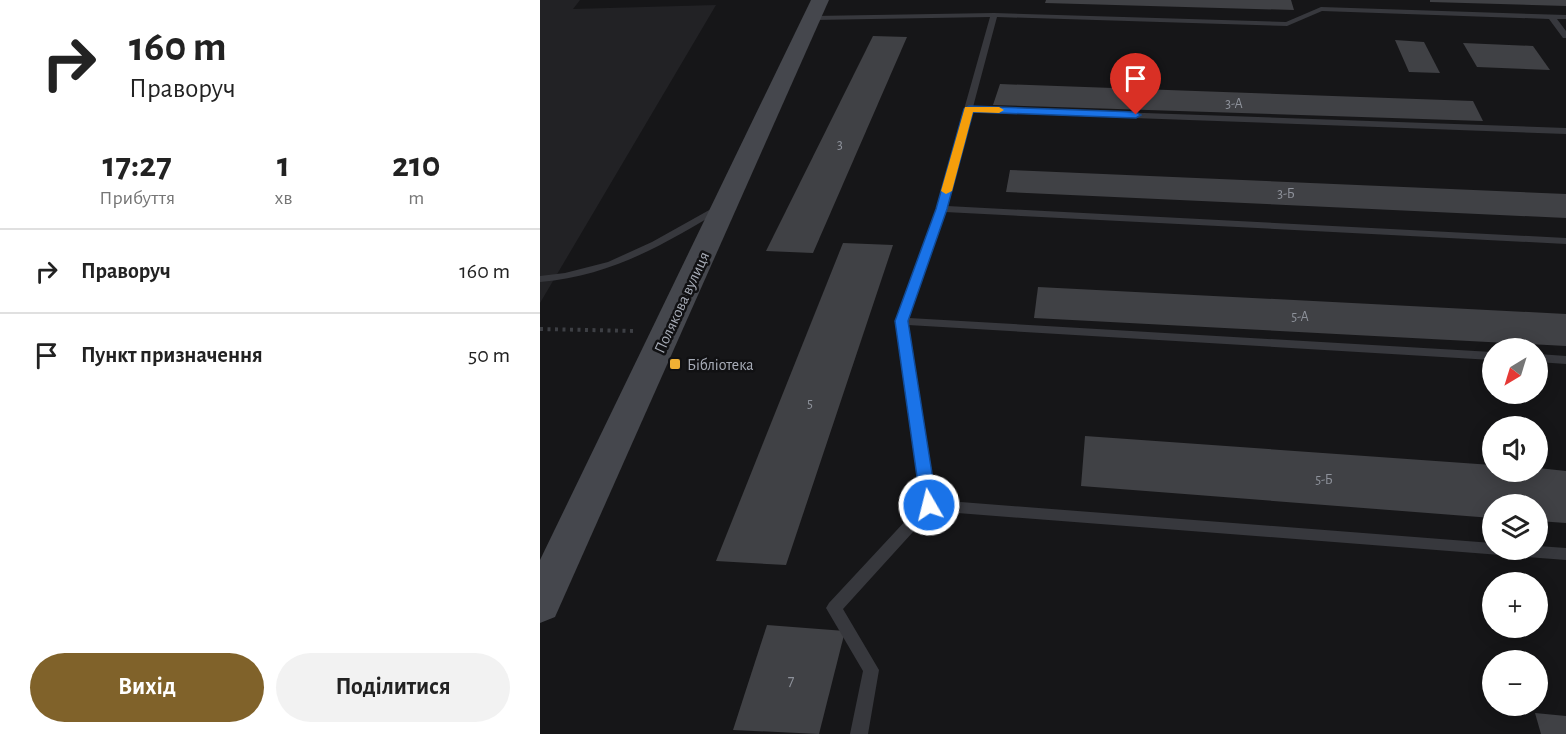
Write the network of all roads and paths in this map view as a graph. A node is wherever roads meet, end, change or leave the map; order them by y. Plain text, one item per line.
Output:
1 (817, 9) edge
2 (994, 15) junction
3 (1551, 16) junction
4 (1566, 17) edge
5 (1566, 36) edge
6 (969, 109) junction
7 (1566, 131) edge
8 (727, 203) junction
9 (941, 209) junction
10 (1566, 241) edge
11 (540, 279) edge
12 (902, 321) junction
13 (540, 329) edge
14 (667, 331) junction
15 (1482, 355) edge
16 (1548, 359) edge
17 (1566, 360) edge
18 (929, 505) junction
19 (1482, 548) edge
20 (1548, 553) edge
21 (1566, 554) edge
22 (540, 604) edge
23 (858, 734) edge

1 - 2 lane
1 - 8 street, Полякова вулиця
2 - 3 lane
2 - 6 lane
3 - 4 lane
3 - 5 lane
6 - 7 lane
6 - 9 lane
8 - 11 lane
8 - 14 street, Полякова вулиця
9 - 10 lane
9 - 12 lane
12 - 15 lane
12 - 18 lane
13 - 14 path
14 - 22 street, Полякова вулиця
16 - 17 lane
18 - 19 lane
18 - 23 lane
20 - 21 lane

